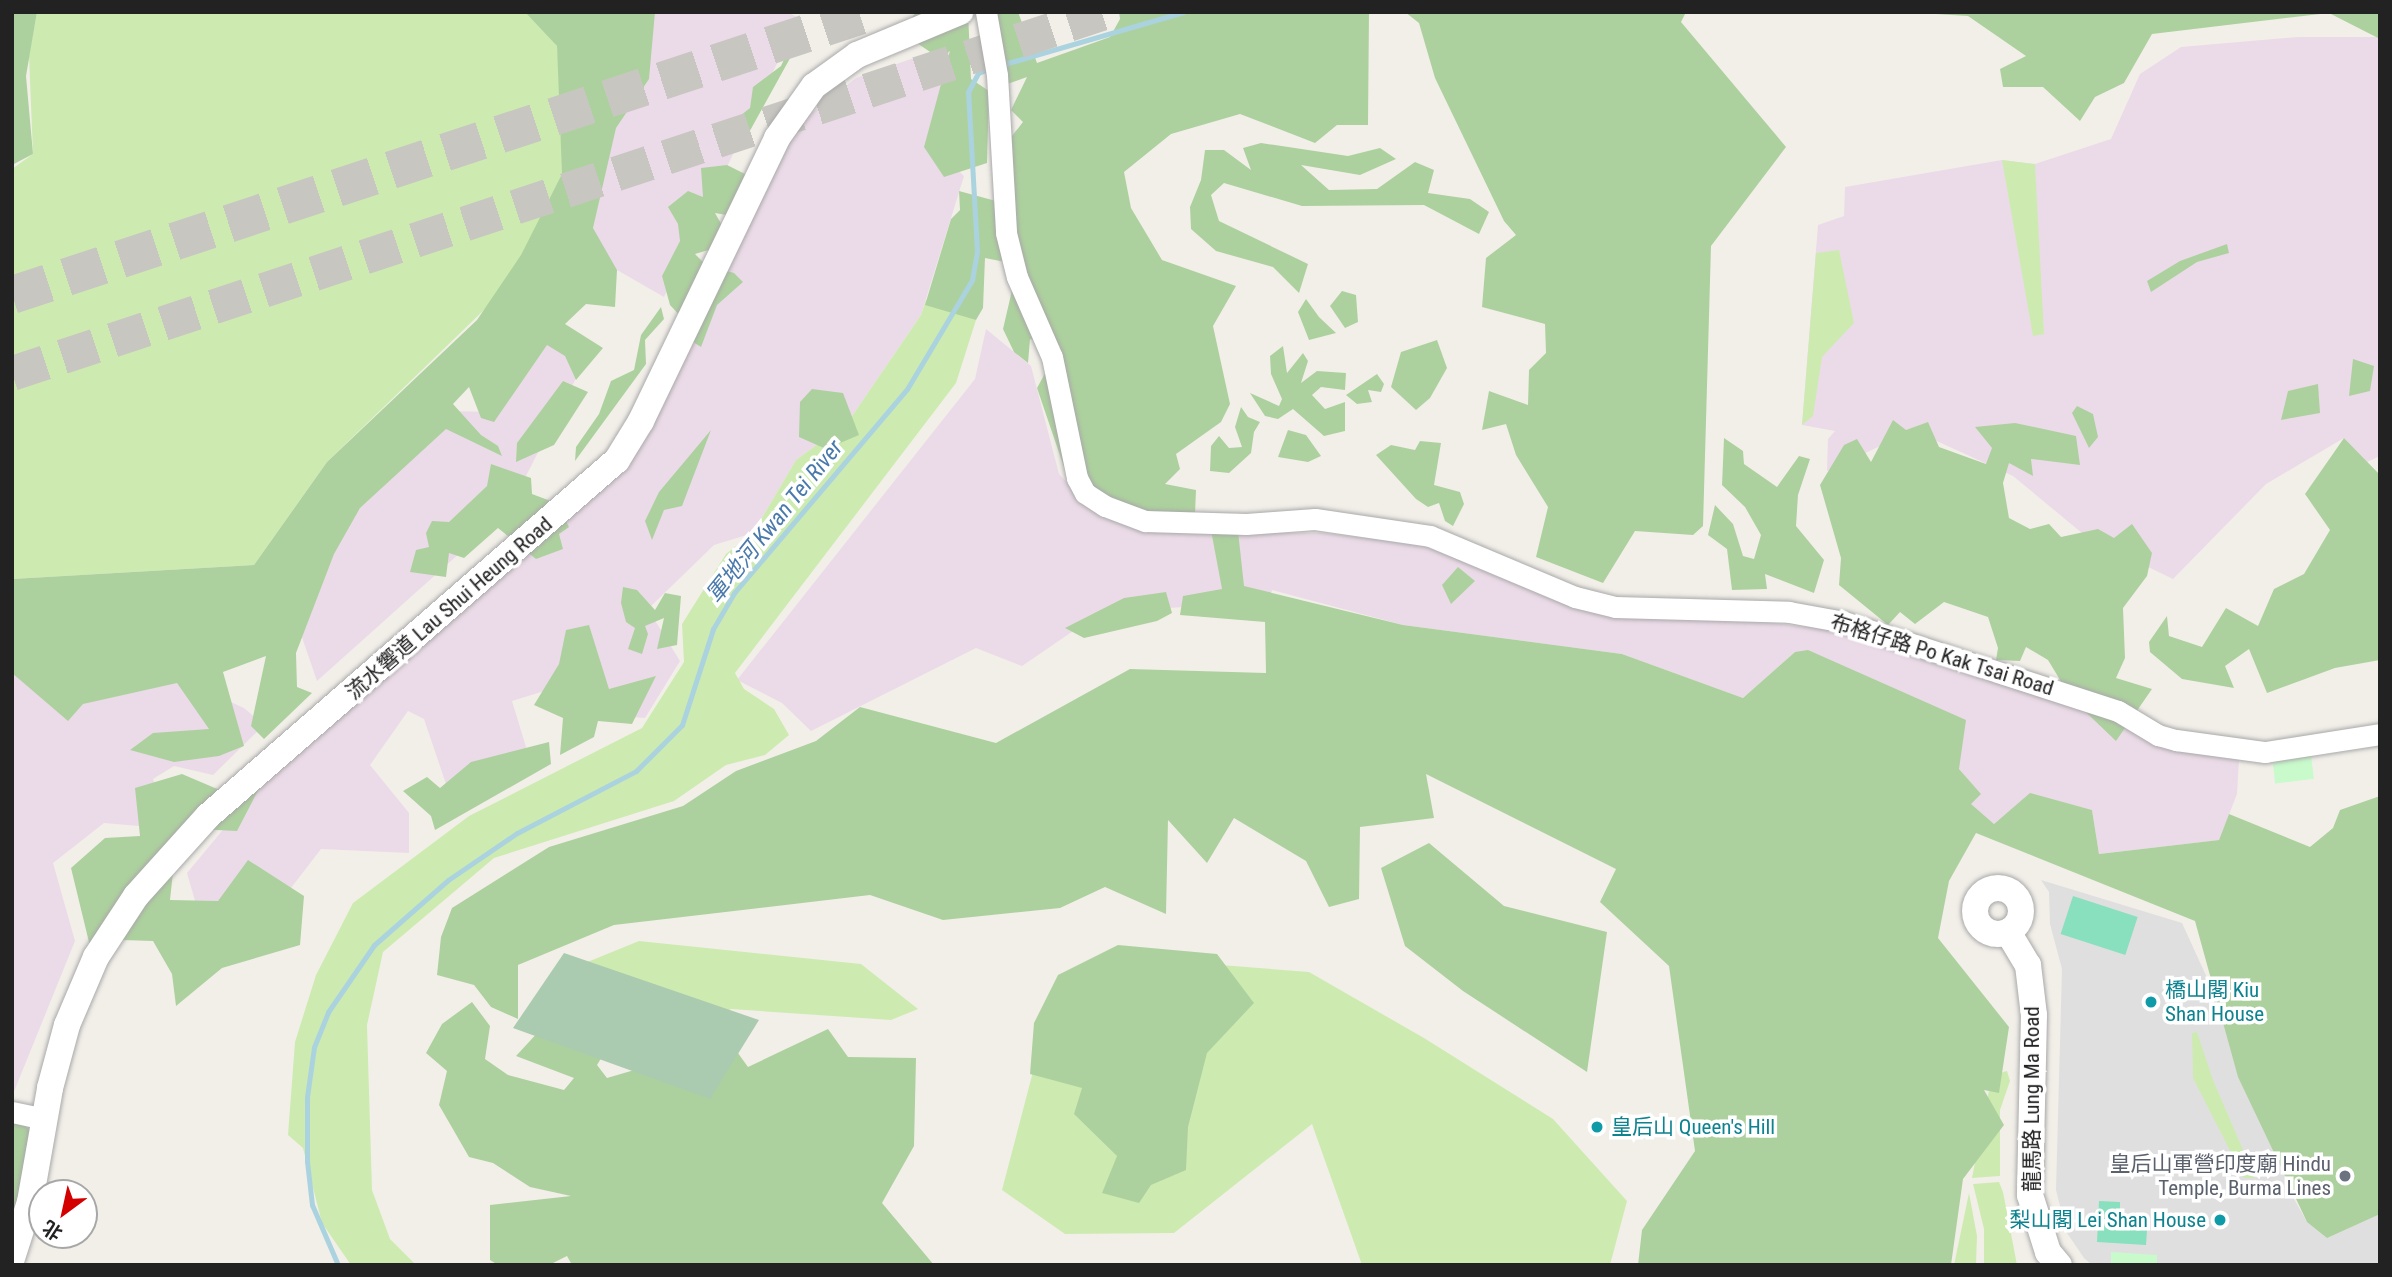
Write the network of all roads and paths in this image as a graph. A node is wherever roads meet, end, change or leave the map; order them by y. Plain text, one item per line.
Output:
1 (960, 12) edge
2 (986, 12) edge
3 (2380, 734) edge
4 (2008, 932) dead end
5 (12, 1112) edge
6 (44, 1119) junction
7 (12, 1258) edge
8 (2059, 1265) edge

1 - 6 street, 流水響道 Lau Shui Heung Road
2 - 3 street, 布格仔路 Po Kak Tsai Road
4 - 8 street, 龍馬路 Lung Ma Road
5 - 6 street
6 - 7 street, 流水響道 Lau Shui Heung Road

